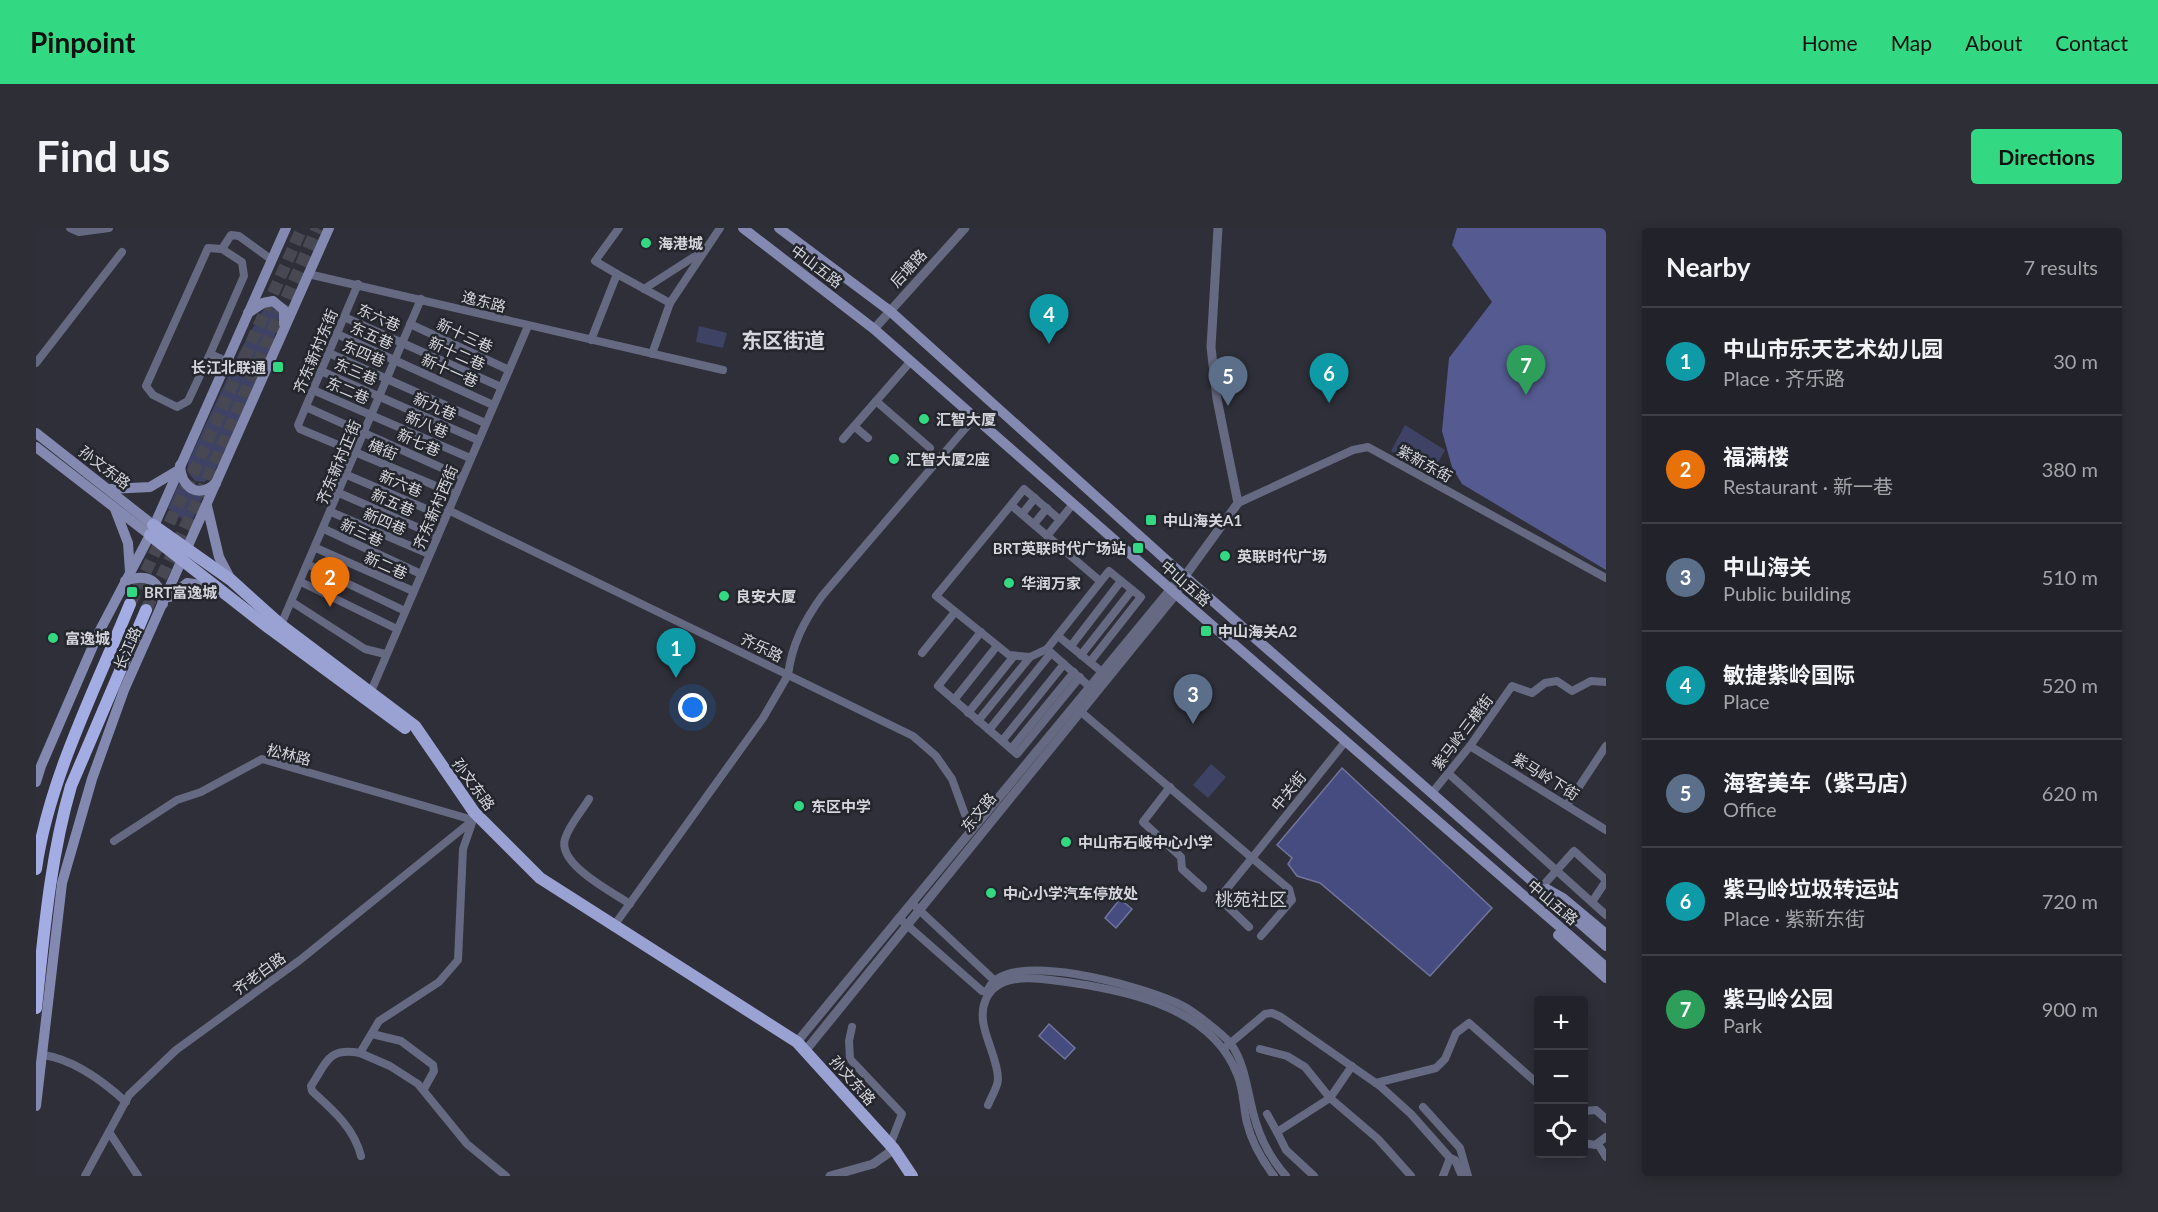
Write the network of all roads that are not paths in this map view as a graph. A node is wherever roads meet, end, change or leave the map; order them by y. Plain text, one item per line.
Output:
1 (70, 228) edge
2 (109, 228) edge
3 (286, 228) edge
4 (329, 228) edge
5 (619, 228) edge
6 (720, 228) edge
7 (742, 228) edge
8 (779, 228) edge
9 (965, 228) edge
10 (1218, 228) edge
11 (222, 249) junction
12 (705, 250) junction
13 (122, 252) dead end
14 (272, 260) junction
15 (308, 274) junction
16 (617, 274) junction
17 (358, 284) junction
18 (644, 289) junction
19 (421, 299) junction
20 (670, 303) junction
21 (890, 311) junction
22 (248, 314) junction
23 (344, 316) junction
24 (410, 324) junction
25 (528, 326) junction
26 (874, 329) junction
27 (284, 331) junction
28 (337, 334) junction
29 (591, 340) junction
30 (402, 343) junction
31 (329, 353) junction
32 (210, 354) junction
33 (652, 354) junction
34 (395, 360) junction
35 (226, 361) junction
36 (911, 361) junction
37 (36, 363) edge
38 (508, 370) junction
39 (723, 370) dead end
40 (321, 371) junction
41 (388, 378) junction
42 (501, 387) junction
43 (313, 390) junction
44 (380, 396) junction
45 (876, 402) junction
46 (493, 405) junction
47 (306, 407) junction
48 (373, 416) junction
49 (975, 417) junction
50 (485, 423) junction
51 (854, 426) junction
52 (300, 429) joint
53 (36, 433) edge
54 (365, 433) junction
55 (867, 438) dead end
56 (843, 439) dead end
57 (478, 440) junction
58 (36, 447) edge
59 (930, 448) dead end
60 (356, 453) junction
61 (470, 458) junction
62 (179, 467) junction
63 (347, 475) junction
64 (462, 477) junction
65 (219, 481) junction
66 (110, 489) junction
67 (339, 493) junction
68 (455, 494) junction
69 (1035, 498) junction
70 (1238, 503) junction
71 (1073, 504) junction
72 (1011, 505) junction
73 (207, 506) junction
74 (115, 508) junction
75 (1047, 508) junction
76 (331, 512) junction
77 (447, 513) junction
78 (1022, 514) junction
79 (1060, 520) junction
80 (1034, 524) junction
81 (324, 529) junction
82 (151, 530) junction
83 (437, 536) junction
84 (1047, 536) junction
85 (316, 548) junction
86 (429, 554) junction
87 (185, 556) junction
88 (309, 565) junction
89 (421, 574) junction
90 (1185, 576) junction
91 (127, 577) junction
92 (1606, 578) edge
93 (231, 580) junction
94 (1100, 581) junction
95 (1121, 581) junction
96 (301, 582) junction
97 (216, 587) junction
98 (1132, 590) junction
99 (413, 591) junction
100 (1173, 592) junction
101 (292, 602) junction
102 (130, 604) tunnel mouth
103 (163, 604) junction
104 (146, 610) tunnel mouth
105 (405, 610) junction
106 (955, 612) junction
107 (397, 628) junction
108 (279, 629) junction
109 (981, 632) junction
110 (1058, 636) junction
111 (998, 646) junction
112 (1071, 646) junction
113 (365, 649) junction
114 (1049, 651) junction
115 (922, 653) dead end
116 (385, 654) junction
117 (1081, 655) junction
118 (1014, 656) junction
119 (1030, 657) junction
120 (1090, 662) junction
121 (1064, 664) junction
122 (381, 665) junction
123 (1102, 672) junction
124 (788, 675) junction
125 (1077, 675) junction
126 (1606, 682) edge
127 (1090, 687) junction
128 (369, 695) junction
129 (954, 700) junction
130 (1080, 711) junction
131 (968, 713) junction
132 (978, 721) junction
133 (989, 730) junction
134 (1002, 741) junction
135 (1345, 742) junction
136 (1470, 746) junction
137 (1606, 746) edge
138 (38, 765) edge
139 (1449, 774) junction
140 (36, 782) edge
141 (1170, 787) junction
142 (1432, 793) junction
143 (589, 799) dead end
144 (1567, 805) junction
145 (475, 818) junction
146 (1606, 830) edge
147 (971, 831) junction
148 (114, 841) dead end
149 (1252, 858) junction
150 (36, 869) edge
151 (1606, 880) edge
152 (1203, 888) dead end
153 (1540, 889) junction
154 (1528, 901) junction
155 (1592, 902) junction
156 (630, 904) junction
157 (915, 906) junction
158 (1605, 914) edge
159 (899, 918) junction
160 (907, 925) junction
161 (1595, 925) junction
162 (613, 927) junction
163 (1249, 927) dead end
164 (1606, 934) edge
165 (1261, 936) dead end
166 (1606, 946) edge
167 (1606, 967) edge
168 (1606, 978) edge
169 (991, 989) junction
170 (36, 1008) edge
171 (852, 1027) dead end
172 (372, 1034) junction
173 (1230, 1043) junction
174 (801, 1046) junction
175 (1223, 1049) junction
176 (1260, 1049) dead end
177 (360, 1053) junction
178 (44, 1055) junction
179 (1352, 1066) junction
180 (1534, 1080) edge
181 (36, 1081) edge
182 (1376, 1083) junction
183 (424, 1089) junction
184 (1330, 1098) junction
185 (37, 1102) edge
186 (126, 1102) junction
187 (988, 1104) dead end
188 (1423, 1107) dead end
189 (1588, 1111) edge
190 (1267, 1114) dead end
191 (1606, 1119) edge
192 (109, 1132) junction
193 (1276, 1132) junction
194 (1606, 1137) edge
195 (1588, 1143) edge
196 (1598, 1144) junction
197 (890, 1148) junction
198 (361, 1156) dead end
199 (1606, 1157) edge
200 (1450, 1158) junction
201 (85, 1176) edge
202 (138, 1176) edge
203 (506, 1176) edge
204 (830, 1176) edge
205 (905, 1176) edge
206 (912, 1176) edge
207 (1274, 1176) edge
208 (1286, 1176) edge
209 (1314, 1176) edge
210 (1411, 1176) edge
211 (1443, 1176) edge
212 (1462, 1176) edge
213 (1468, 1176) edge

1 - 2 street
3 - 14 main road, 长江路
4 - 15 main road, 长江路
5 - 16 street
6 - 12 street
7 - 26 main road, 中山五路
8 - 21 main road, 中山五路
9 - 21 street, 后塘路
10 - 70 street
11 - 14 street
11 - 32 street
11 - 32 street
12 - 18 street
12 - 20 street
13 - 37 street
14 - 22 main road, 长江路
15 - 17 street, 逸东路
15 - 27 main road, 长江路
16 - 18 street
16 - 29 street
17 - 19 street, 逸东路
17 - 23 street, 齐东新村东街
18 - 20 street
19 - 24 street, 齐东新村正街
19 - 25 street, 逸东路
20 - 33 street
21 - 26 street, 后塘路
21 - 90 main road, 中山五路
22 - 27 main road
22 - 35 main road, 长江路
23 - 28 street, 齐东新村东街
23 - 30 street, 东六巷
24 - 30 street, 齐东新村正街
24 - 38 street, 新十三巷
25 - 29 street, 逸东路
25 - 38 street, 齐东新村西街
26 - 36 main road, 中山五路
27 - 65 main road, 长江路
28 - 31 street, 齐东新村东街
28 - 34 street, 东五巷
29 - 33 street, 逸东路
30 - 34 street, 齐东新村正街
30 - 42 street, 新十二巷
31 - 40 street, 齐东新村东街
31 - 41 street, 东四巷
32 - 35 street
33 - 39 street, 逸东路
34 - 41 street, 齐东新村正街
34 - 46 street, 新十一巷
35 - 62 main road, 长江路
36 - 45 street
36 - 49 main road, 中山五路
38 - 42 street, 齐东新村西街
40 - 43 street, 齐东新村东街
40 - 44 street, 东三巷
41 - 44 street, 齐东新村正街
41 - 50 street, 东四巷
42 - 46 street, 齐东新村西街
43 - 47 street, 齐东新村东街
43 - 48 street, 东二巷
44 - 48 street, 齐东新村正街
44 - 57 street, 新九巷
45 - 51 street
45 - 59 street
46 - 50 street, 齐东新村西街
47 - 52 street, 齐东新村东街
47 - 54 street, 新七巷
48 - 54 street, 齐东新村正街
48 - 61 street, 新八巷
49 - 71 main road, 中山五路
49 - 124 street
50 - 57 street, 齐东新村西街
51 - 55 street
51 - 56 street
52 - 60 street, 横街
53 - 66 main road, 孙文东路
54 - 60 street, 齐东新村正街
54 - 64 street, 新七巷
57 - 61 street, 齐东新村西街
58 - 74 main road, 孙文东路
60 - 63 street, 齐东新村正街
60 - 68 street, 横街
61 - 64 street, 齐东新村西街
62 - 65 main road
62 - 66 main road
62 - 82 main road, 长江路
63 - 67 street, 齐东新村正街
63 - 77 street, 新六巷
64 - 68 street, 齐东新村西街
65 - 73 main road, 长江路
66 - 82 main road, 孙文东路
67 - 76 street, 齐东新村正街
67 - 83 street, 新五巷
68 - 77 street, 齐东新村西街
69 - 72 street
69 - 75 street
69 - 78 street
70 - 90 street
70 - 92 street, 紫新东街
71 - 79 street
71 - 100 main road, 中山五路
72 - 78 street
72 - 106 street
73 - 87 main road, 长江路
73 - 93 main road
74 - 82 main road, 孙文东路
74 - 91 main road
75 - 79 street
75 - 80 street
76 - 81 street, 齐东新村正街
76 - 86 street, 新四巷
77 - 83 street, 齐东新村西街
77 - 124 street, 齐乐路
78 - 80 street
79 - 84 street
80 - 84 street
81 - 85 street, 齐东新村正街
81 - 89 street, 新三巷
82 - 87 main road, 孙文东路
82 - 91 main road, 长江路
83 - 86 street, 齐东新村西街
84 - 94 street
85 - 88 street, 齐东新村正街
85 - 99 street, 新二巷
86 - 89 street, 齐东新村西街
87 - 93 main road, 孙文东路
87 - 97 main road, 孙文东路
87 - 103 main road, 长江路
88 - 96 street, 齐东新村正街
88 - 105 street
89 - 99 street, 齐东新村西街
90 - 100 street
90 - 142 main road, 中山五路
91 - 103 main road
91 - 138 main road, 长江路
93 - 108 main road, 孙文东路
94 - 95 street
94 - 110 street
95 - 98 street
95 - 112 street
96 - 101 street, 齐东新村正街
96 - 107 street
97 - 103 main road
97 - 108 main road, 孙文东路
98 - 117 street
98 - 120 street
99 - 105 street, 齐东新村西街
100 - 123 street, 东文路
100 - 130 street, 东文路
100 - 135 main road, 中山五路
101 - 108 street, 齐东新村正街
101 - 113 street
102 - 150 highway, 长江路
103 - 178 main road, 长江路
104 - 170 highway, 长江路
105 - 107 street, 齐东新村西街
106 - 109 street
106 - 115 street
107 - 116 street, 齐东新村西街
108 - 128 main road, 孙文东路
109 - 111 street
109 - 129 street
110 - 112 street
110 - 114 street
111 - 118 street
111 - 129 street
112 - 117 street
113 - 116 street
113 - 122 street
114 - 119 street
114 - 121 street
114 - 133 street
116 - 122 street, 齐东新村西街
117 - 120 street
118 - 119 street
118 - 131 street
119 - 132 street
120 - 123 street
121 - 125 street
121 - 134 street
122 - 128 street, 齐东新村西街
123 - 127 street, 东文路
124 - 147 street
124 - 156 street, 齐乐路
125 - 127 street
125 - 134 street
126 - 136 street, 紫马岭三横街
127 - 147 street, 东文路
128 - 145 main road, 孙文东路
129 - 131 street
130 - 141 street
130 - 157 street, 东文路
131 - 132 street
132 - 133 street
133 - 134 street
135 - 149 street, 中关街
135 - 154 main road, 中山五路
136 - 139 street, 紫马岭三横街
136 - 144 street, 紫马岭下街
137 - 144 street
138 - 140 main road, 长江路
139 - 142 street, 紫马岭三横街
139 - 155 street
141 - 149 street
141 - 152 street
142 - 153 main road, 中山五路
143 - 156 street
144 - 146 street, 紫马岭下街
145 - 148 street, 松林路
145 - 162 main road, 孙文东路
145 - 172 street
145 - 186 street, 齐老白路
145 - 197 main road, 孙文东路
147 - 157 street, 东文路
149 - 163 street, 中关街
149 - 165 street
151 - 153 street
151 - 155 street
153 - 161 main road, 中山五路
153 - 166 main road, 中山五路
154 - 167 main road, 中山五路
154 - 168 main road
155 - 158 street
156 - 162 street, 齐乐路
157 - 159 street, 东文路
157 - 160 street, 东文路
157 - 169 street
158 - 161 street
159 - 160 street
159 - 174 street, 东文路
160 - 169 street
160 - 174 street, 东文路
161 - 164 main road, 中山五路
162 - 174 main road, 孙文东路
169 - 173 street
169 - 175 street
169 - 187 street
171 - 197 street
172 - 177 street
172 - 183 street
173 - 175 street
173 - 179 street
173 - 208 street
174 - 197 main road, 孙文东路
175 - 207 street
176 - 184 street
177 - 183 street
177 - 198 street
178 - 185 main road, 长江路
178 - 186 street
179 - 182 street
179 - 184 street
180 - 182 street
181 - 185 main road
182 - 200 street
183 - 203 street
184 - 193 street
184 - 210 street
186 - 192 street, 齐老白路
188 - 213 street
189 - 191 street
190 - 193 street
192 - 201 street, 齐老白路
192 - 202 street
193 - 209 street
194 - 196 street
195 - 196 street
196 - 199 street
197 - 204 street
197 - 205 main road, 孙文东路
197 - 206 main road, 孙文东路
200 - 211 street
200 - 212 street

